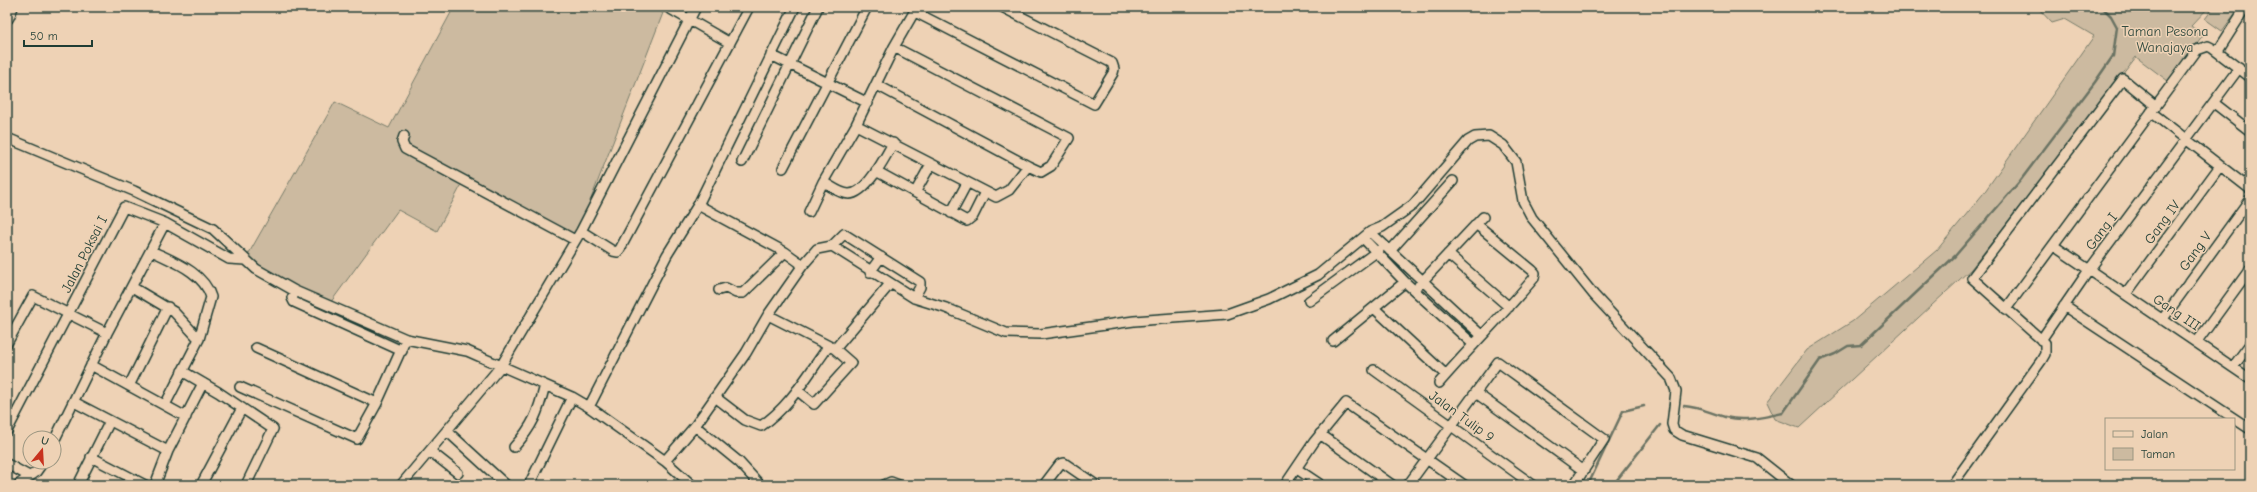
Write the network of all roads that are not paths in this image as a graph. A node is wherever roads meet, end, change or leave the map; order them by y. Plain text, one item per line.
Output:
1 (11, 7) edge
2 (667, 7) edge
3 (696, 7) edge
4 (748, 7) edge
5 (796, 7) edge
6 (818, 7) edge
7 (867, 7) edge
8 (1002, 7) edge
9 (2246, 7) edge
10 (916, 9) edge
11 (7, 17) edge
12 (689, 20) junction
13 (730, 43) junction
14 (894, 47) junction
15 (2218, 51) junction
16 (771, 55) junction
17 (789, 65) junction
18 (2238, 68) junction
19 (2249, 74) edge
20 (827, 84) junction
21 (876, 85) junction
22 (868, 103) junction
23 (2214, 103) junction
24 (2154, 109) junction
25 (856, 125) junction
26 (2250, 131) edge
27 (404, 136) dead end
28 (7, 138) edge
29 (2186, 141) junction
30 (893, 143) junction
31 (742, 162) dead end
32 (930, 164) junction
33 (1028, 166) junction
34 (2220, 166) junction
35 (783, 168) dead end
36 (876, 171) junction
37 (1453, 181) dead end
38 (823, 182) junction
39 (967, 183) junction
40 (2250, 189) edge
41 (916, 192) junction
42 (986, 192) junction
43 (2250, 199) edge
44 (698, 205) junction
45 (809, 212) dead end
46 (951, 214) junction
47 (1483, 217) dead end
48 (165, 223) junction
49 (1476, 224) junction
50 (581, 231) junction
51 (1366, 235) junction
52 (575, 240) junction
53 (832, 246) junction
54 (2054, 246) junction
55 (1387, 249) junction
56 (152, 251) junction
57 (785, 252) junction
58 (1376, 253) junction
59 (1448, 254) junction
60 (881, 257) junction
61 (245, 260) junction
62 (803, 265) junction
63 (2250, 269) edge
64 (2089, 270) junction
65 (870, 272) junction
66 (1405, 282) junction
67 (1422, 282) junction
68 (890, 284) junction
69 (132, 287) junction
70 (1413, 289) junction
71 (719, 290) dead end
72 (295, 291) junction
73 (2126, 294) junction
74 (914, 298) junction
75 (1310, 301) dead end
76 (2064, 306) junction
77 (168, 307) junction
78 (1510, 307) junction
79 (1374, 308) junction
80 (2006, 309) junction
81 (69, 314) junction
82 (768, 315) junction
83 (2162, 320) junction
84 (107, 333) junction
85 (1481, 335) junction
86 (199, 339) junction
87 (406, 339) junction
88 (2042, 340) junction
89 (1333, 341) dead end
90 (2197, 342) junction
91 (7, 343) edge
92 (1473, 344) junction
93 (2250, 344) edge
94 (256, 348) dead end
95 (831, 348) junction
96 (402, 351) junction
97 (91, 364) junction
98 (502, 366) junction
99 (2233, 367) junction
100 (1374, 370) dead end
101 (182, 371) junction
102 (1446, 375) junction
103 (2250, 379) edge
104 (203, 383) junction
105 (1439, 383) dead end
106 (545, 385) junction
107 (129, 386) junction
108 (240, 386) dead end
109 (797, 390) junction
110 (1476, 393) junction
111 (572, 397) junction
112 (715, 397) junction
113 (74, 402) junction
114 (377, 403) junction
115 (165, 405) junction
116 (589, 407) junction
117 (242, 408) junction
118 (186, 417) junction
119 (2233, 418) edge
120 (2235, 419) edge
121 (110, 421) junction
122 (695, 426) junction
123 (1451, 426) junction
124 (2250, 429) edge
125 (60, 430) edge
126 (7, 431) edge
127 (447, 431) junction
128 (1320, 434) junction
129 (514, 447) dead end
130 (168, 451) junction
131 (430, 451) junction
132 (91, 458) junction
133 (1427, 458) junction
134 (664, 461) junction
135 (7, 464) edge
136 (1297, 469) junction
137 (37, 470) edge
138 (1584, 471) junction
139 (458, 473) dead end
140 (28, 476) junction
141 (406, 483) edge
142 (18, 485) edge
143 (78, 485) edge
144 (145, 485) edge
145 (154, 485) edge
146 (201, 485) edge
147 (246, 485) edge
148 (506, 485) edge
149 (529, 485) edge
150 (692, 485) edge
151 (760, 485) edge
152 (884, 485) edge
153 (899, 485) edge
154 (1044, 485) edge
155 (1096, 485) edge
156 (1285, 485) edge
157 (1321, 485) edge
158 (1392, 485) edge
159 (1408, 485) edge
160 (1464, 485) edge
161 (1533, 485) edge
162 (1574, 485) edge
163 (1791, 485) edge
164 (1952, 485) edge

1 - 11 highway
2 - 12 street
3 - 12 street
4 - 13 street
5 - 16 street
6 - 17 street
7 - 20 street
8 - 10 street
9 - 15 street
10 - 14 street
12 - 13 street
12 - 50 street
13 - 50 street
14 - 21 street
14 - 33 street
15 - 18 street
15 - 24 street
16 - 17 street
16 - 44 street
17 - 20 street
17 - 31 street
18 - 19 street
18 - 23 street, Gang I
20 - 22 street
20 - 35 street
21 - 22 street
21 - 33 street
22 - 25 street
23 - 26 street
23 - 29 street, Gang I
24 - 29 street
24 - 54 street
24 - 80 street
25 - 30 street
25 - 38 street
27 - 52 street
28 - 61 street
29 - 34 street
29 - 64 street, Gang I
30 - 32 street
30 - 36 street
32 - 39 street
32 - 41 street
33 - 42 street
34 - 40 street
34 - 73 street, Gang IV
36 - 38 street
36 - 41 street
37 - 55 street
38 - 45 street
39 - 42 street
39 - 46 street
41 - 46 street
42 - 46 street
43 - 83 street, Gang V
44 - 57 street
44 - 116 street
47 - 49 street
48 - 56 street
48 - 61 street
48 - 81 street, Jalan Poksai I
49 - 59 street
49 - 78 street
50 - 52 street
51 - 55 street
51 - 58 street
51 - 74 street
51 - 163 street
52 - 98 street
53 - 60 street
53 - 62 street
53 - 65 street
54 - 64 street, Gang III
54 - 80 street
55 - 58 street
55 - 67 street
56 - 69 street
56 - 86 street
57 - 62 street
57 - 71 street
58 - 66 street
58 - 75 street
59 - 67 street
59 - 78 street
60 - 65 street
60 - 74 street
61 - 72 street
62 - 82 street
63 - 90 street
64 - 73 street, Gang III
64 - 76 street, Gang I
65 - 68 street
66 - 70 street
66 - 79 street
67 - 70 street
67 - 85 street
68 - 74 street
68 - 95 street
69 - 77 street
69 - 84 street
70 - 92 street
72 - 87 street
72 - 96 street
73 - 83 street, Gang III
76 - 88 street, Gang I
76 - 119 street
77 - 86 street
77 - 107 street
78 - 85 street
79 - 89 street
79 - 102 street
80 - 88 street
81 - 84 street
81 - 91 street
81 - 126 street, Jalan Poksai I
82 - 95 street
82 - 112 street
83 - 90 street, Gang III
84 - 97 street
85 - 92 street
86 - 101 street
87 - 96 street
87 - 98 street
88 - 164 street
90 - 99 street, Gang III
92 - 102 street
93 - 99 street
94 - 114 street
95 - 109 street
95 - 109 street
96 - 114 street
97 - 107 street
97 - 113 street
98 - 106 street
98 - 127 street
99 - 103 street, Gang III
100 - 123 street, Jalan Tulip 9
101 - 104 street
101 - 115 street
102 - 105 street
104 - 117 street
104 - 118 street
106 - 111 street
106 - 129 street
107 - 115 street
108 - 114 street
109 - 112 street
110 - 123 street
110 - 138 street
110 - 138 street
111 - 116 street
111 - 149 street
112 - 122 street
113 - 121 street
113 - 125 street
115 - 118 street
116 - 134 street
117 - 146 street
117 - 147 street
118 - 130 street
120 - 124 street
121 - 130 street
121 - 132 street
122 - 134 street
122 - 151 street
123 - 133 street
123 - 161 street, Jalan Tulip 9
127 - 131 street
127 - 148 street
128 - 133 street
128 - 136 street
128 - 158 street
130 - 145 street
131 - 139 street
131 - 141 street
132 - 143 street
132 - 144 street
133 - 159 street
133 - 160 street
134 - 150 street
135 - 140 street
136 - 156 street
136 - 157 street
137 - 140 street
138 - 162 street
140 - 142 street
152 - 153 street
154 - 155 street

